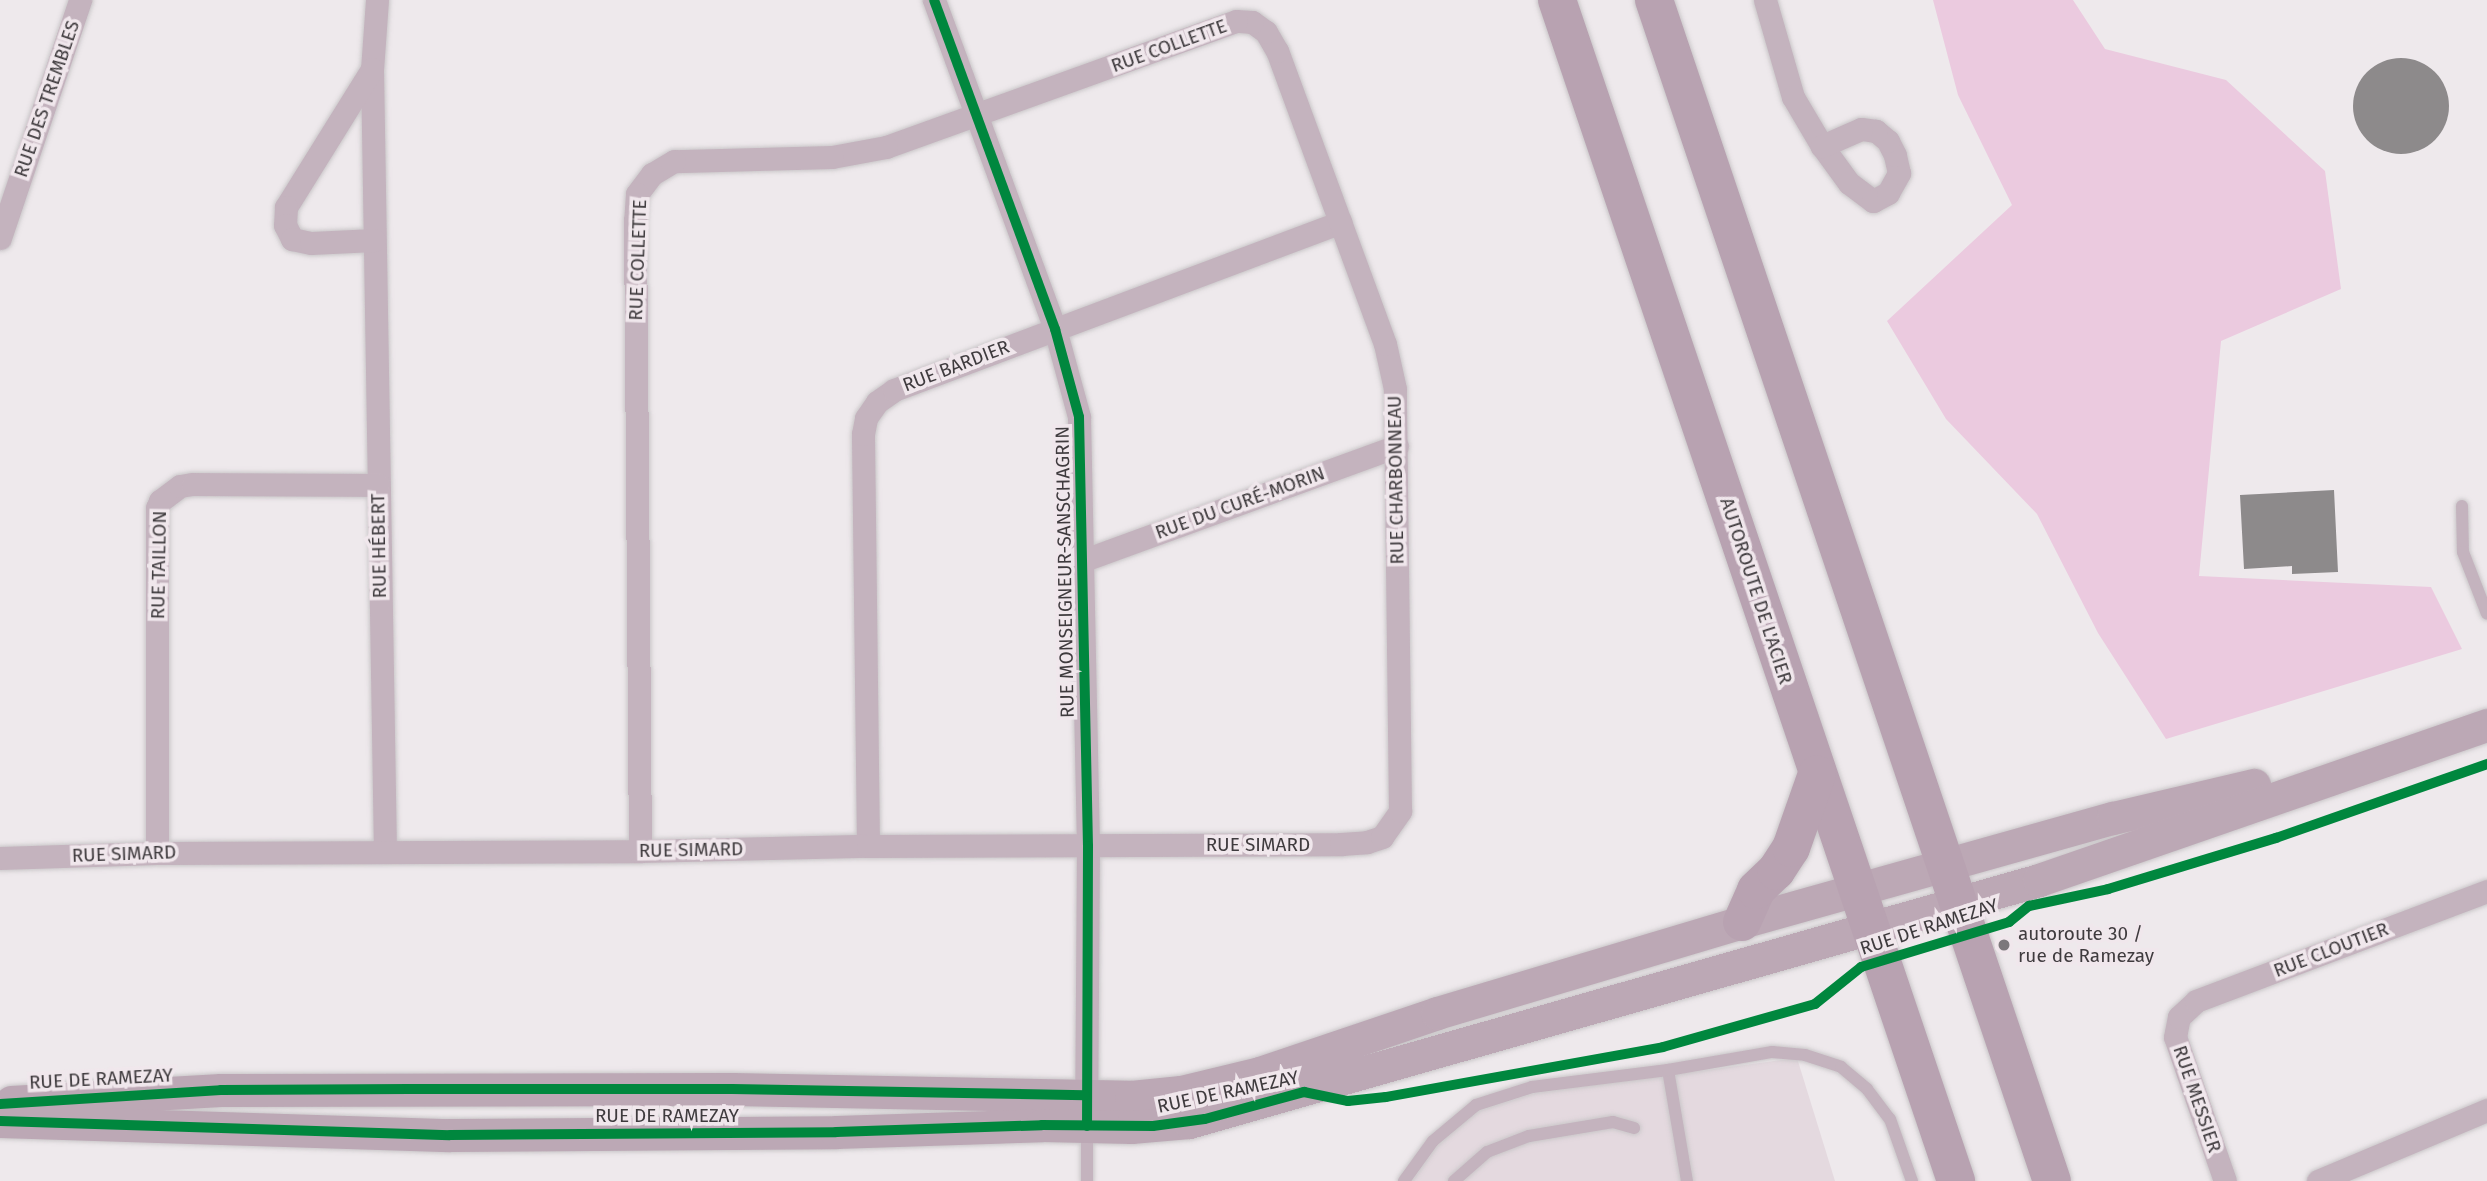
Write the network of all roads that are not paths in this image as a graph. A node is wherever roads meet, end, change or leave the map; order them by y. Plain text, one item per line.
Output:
1 (80, 0) edge
2 (377, 0) edge
3 (934, 0) edge
4 (1558, 0) edge
5 (1654, 0) edge
6 (1765, 0) edge
7 (1252, 22) joint
8 (372, 69) junction
9 (977, 117) junction
10 (1822, 146) dead end
11 (1340, 222) junction
12 (0, 238) edge
13 (374, 240) junction
14 (1055, 329) junction
15 (1397, 446) junction
16 (378, 485) junction
17 (2462, 506) dead end
18 (1084, 559) junction
19 (2487, 614) edge
20 (2487, 725) edge
21 (2424, 746) junction
22 (1817, 774) junction
23 (1382, 837) joint
24 (868, 846) junction
25 (1088, 846) junction
26 (640, 851) junction
27 (385, 852) junction
28 (157, 853) junction
29 (0, 858) edge
30 (1945, 867) junction
31 (1857, 890) junction
32 (2487, 891) edge
33 (1957, 904) junction
34 (1742, 922) junction
35 (1870, 928) junction
36 (2179, 1017) joint
37 (1668, 1070) junction
38 (732, 1088) junction
39 (409, 1089) junction
40 (0, 1104) edge
41 (1086, 1110) junction
42 (2487, 1110) edge
43 (0, 1121) edge
44 (1634, 1128) dead end
45 (411, 1132) junction
46 (736, 1133) junction
47 (1087, 1181) edge
48 (1405, 1181) edge
49 (1454, 1181) edge
50 (1687, 1181) edge
51 (1912, 1181) edge
52 (1956, 1181) edge
53 (2052, 1181) edge
54 (2225, 1181) edge
55 (2318, 1181) edge

1 - 12 street, RUE DES TREMBLES
2 - 8 street, RUE HÉBERT
3 - 9 street, RUE MONSEIGNEUR-SANSCHAGRIN
4 - 22 highway, AUTOROUTE DE L'ACIER
5 - 30 highway
6 - 10 street
7 - 9 street, RUE COLLETTE
7 - 11 street, RUE CHARBONNEAU
8 - 13 street, RUE HÉBERT
8 - 13 street, RUE HÉBERT
9 - 14 street, RUE MONSEIGNEUR-SANSCHAGRIN
9 - 26 street, RUE COLLETTE
11 - 14 street, RUE BARDIER
11 - 15 street, RUE CHARBONNEAU
13 - 16 street, RUE HÉBERT
14 - 18 street, RUE MONSEIGNEUR-SANSCHAGRIN
14 - 24 street, RUE BARDIER
15 - 18 street, RUE DU CURÉ-MORIN
15 - 23 street, RUE CHARBONNEAU
16 - 27 street, RUE HÉBERT
16 - 28 street, RUE TAILLON
17 - 19 lane
18 - 25 street, RUE MONSEIGNEUR-SANSCHAGRIN
20 - 21 street, RUE DE RAMEZAY
21 - 30 street, RUE DE RAMEZAY
21 - 33 street, RUE DE RAMEZAY
22 - 31 highway, AUTOROUTE DE L'ACIER
22 - 34 highway
23 - 25 street, RUE SIMARD
24 - 25 street, RUE SIMARD
24 - 26 street, RUE SIMARD
25 - 41 street, RUE MONSEIGNEUR-SANSCHAGRIN
26 - 27 street, RUE SIMARD
27 - 28 street, RUE SIMARD
28 - 29 street, RUE SIMARD
30 - 31 street, RUE DE RAMEZAY
30 - 33 highway
31 - 34 street, RUE DE RAMEZAY
31 - 35 highway, AUTOROUTE DE L'ACIER
32 - 36 street, RUE CLOUTIER
33 - 35 street, RUE DE RAMEZAY
33 - 53 highway
34 - 41 street, RUE DE RAMEZAY
35 - 41 street, RUE DE RAMEZAY
35 - 52 highway, AUTOROUTE DE L'ACIER
36 - 54 street, RUE MESSIER
37 - 48 lane
37 - 50 lane
37 - 51 lane
38 - 39 street, RUE DE RAMEZAY
38 - 41 street, RUE DE RAMEZAY
38 - 46 street
39 - 40 street, RUE DE RAMEZAY
39 - 45 street
41 - 46 street, RUE DE RAMEZAY
41 - 47 lane
42 - 55 street
43 - 45 street, RUE DE RAMEZAY
44 - 49 lane
45 - 46 street, RUE DE RAMEZAY

